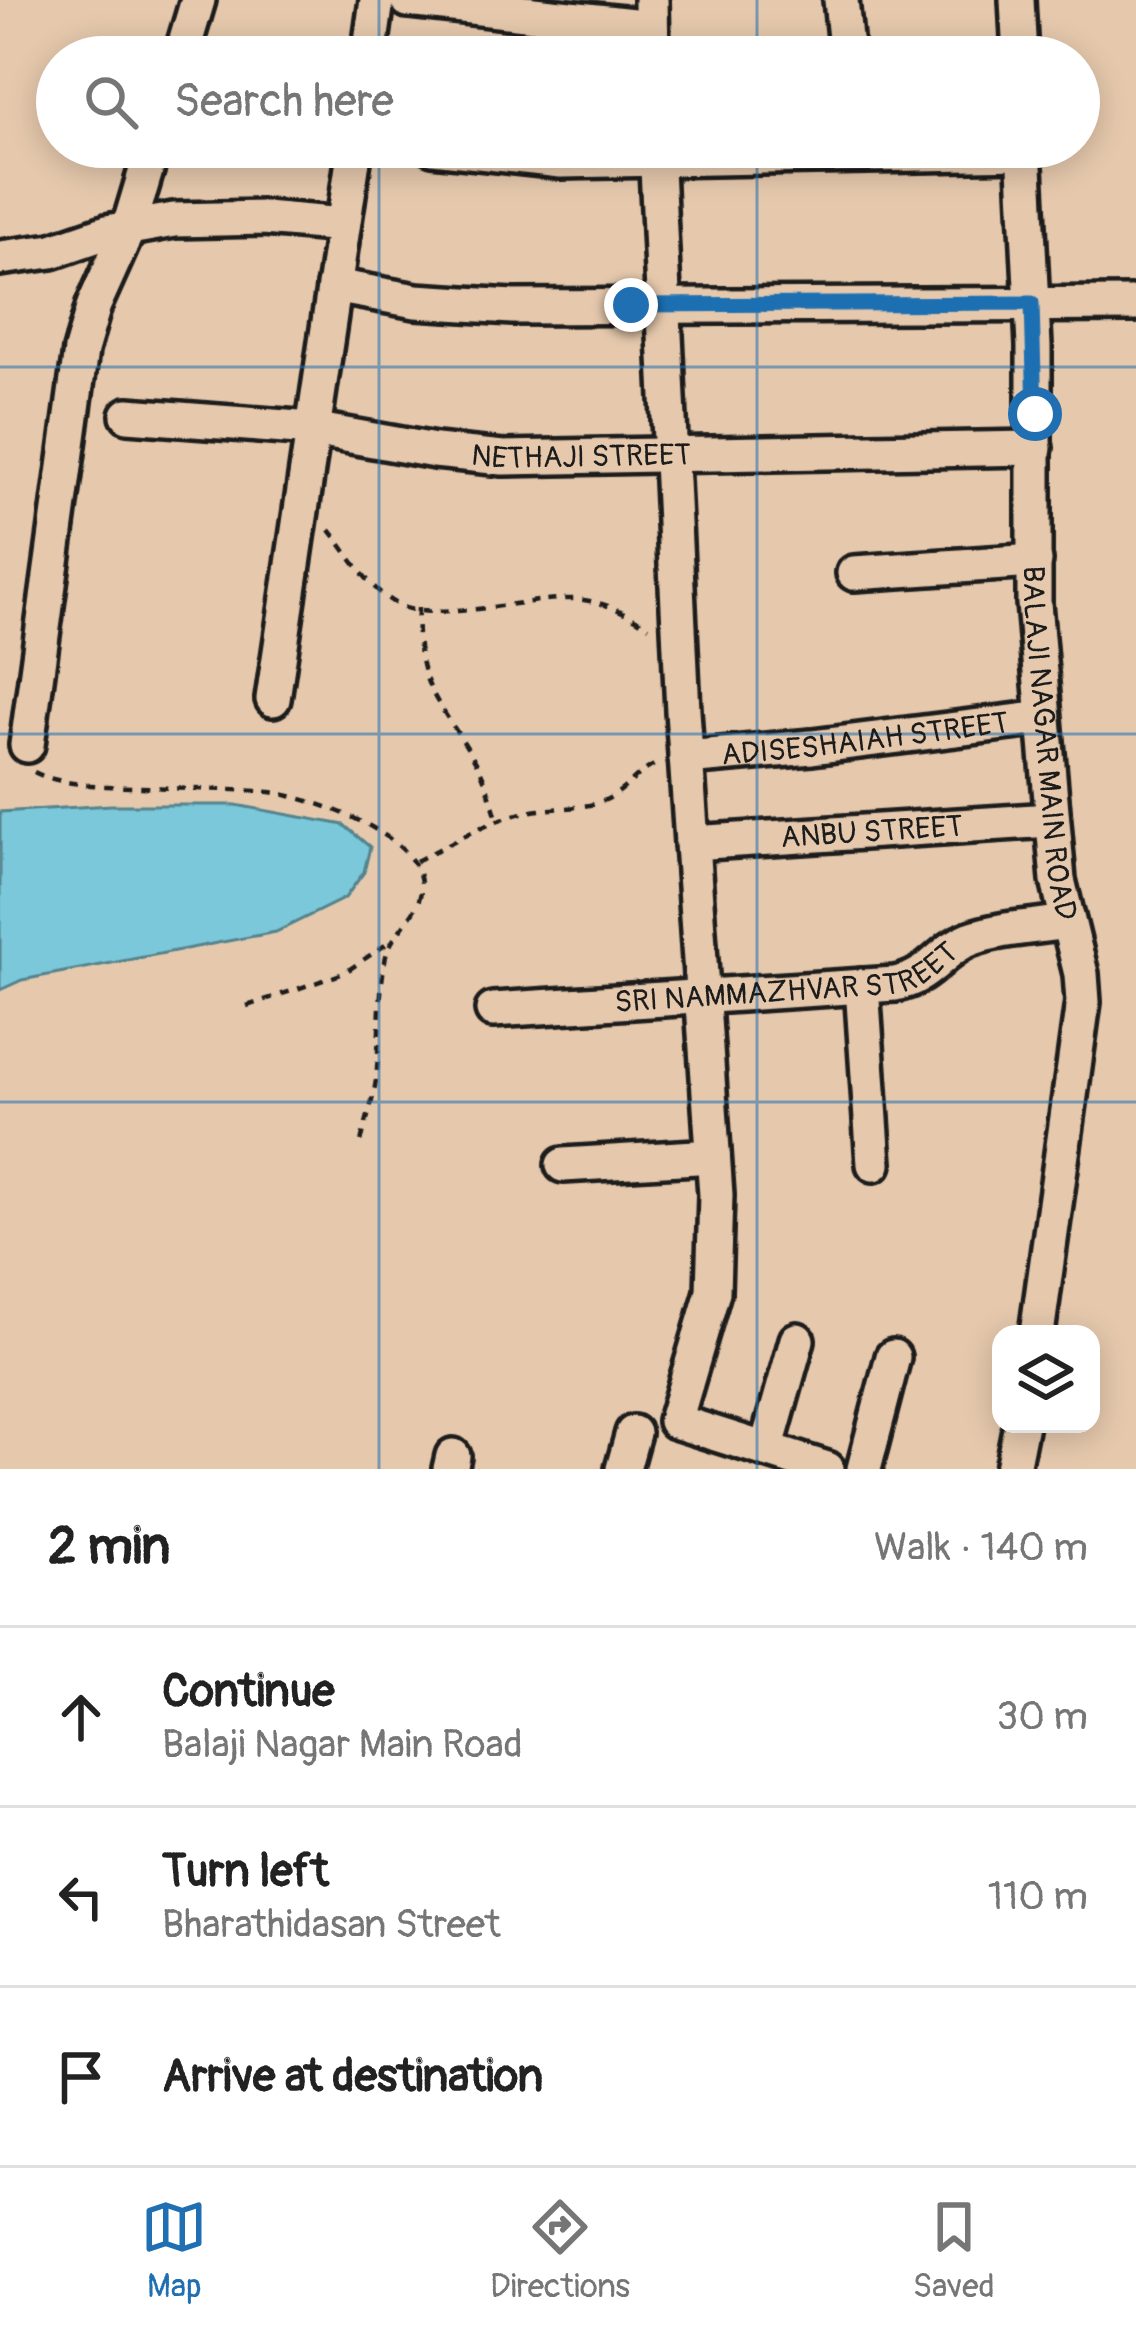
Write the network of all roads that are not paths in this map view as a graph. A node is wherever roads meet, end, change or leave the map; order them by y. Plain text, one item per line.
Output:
1 (199, 0) edge
2 (377, 0) edge
3 (408, 0) edge
4 (842, 0) edge
5 (1017, 0) edge
6 (507, 6) edge
7 (651, 28) edge
8 (188, 36) edge
9 (372, 36) edge
10 (845, 36) edge
11 (1019, 36) edge
12 (147, 168) edge
13 (352, 168) edge
14 (657, 168) edge
15 (1025, 168) edge
16 (343, 225) junction
17 (129, 226) junction
18 (0, 258) edge
19 (334, 286) junction
20 (1032, 303) junction
21 (663, 304) junction
22 (1136, 304) edge
23 (128, 415) dead end
24 (312, 429) junction
25 (1035, 448) junction
26 (671, 454) junction
27 (1035, 561) junction
28 (854, 573) dead end
29 (273, 699) dead end
30 (1043, 718) junction
31 (27, 745) road end
32 (686, 758) junction
33 (1051, 820) junction
34 (692, 843) junction
35 (1067, 922) junction
36 (862, 986) junction
37 (701, 995) junction
38 (493, 1010) dead end
39 (713, 1156) junction
40 (874, 1164) dead end
41 (562, 1166) dead end
42 (1037, 1325) edge
43 (797, 1340) dead end
44 (893, 1357) dead end
45 (633, 1433) dead end
46 (1019, 1433) edge
47 (766, 1450) junction
48 (623, 1469) edge
49 (827, 1469) edge
50 (864, 1469) edge
51 (1012, 1469) edge

1 - 8 street
2 - 9 street
3 - 6 street
4 - 10 street
5 - 11 street
6 - 7 street
12 - 17 street
13 - 16 street
14 - 21 street
15 - 20 street, BALAJI NAGAR MAIN ROAD
16 - 17 street
16 - 19 street
17 - 18 street
17 - 31 street
19 - 21 street
19 - 24 street
20 - 21 street
20 - 22 street
20 - 25 street, BALAJI NAGAR MAIN ROAD
21 - 26 street
23 - 24 street, NETHAJI STREET
24 - 26 street, NETHAJI STREET
24 - 29 street
25 - 26 street, NETHAJI STREET
25 - 27 street, BALAJI NAGAR MAIN ROAD
26 - 32 street
27 - 28 street
27 - 30 street, BALAJI NAGAR MAIN ROAD
30 - 32 street, ADISESHAIAH STREET
30 - 33 street, BALAJI NAGAR MAIN ROAD
32 - 34 street
33 - 34 street, ANBU STREET
33 - 35 street, BALAJI NAGAR MAIN ROAD
34 - 37 street
35 - 36 street, SRI NAMMAZHVAR STREET
35 - 42 street, BALAJI NAGAR MAIN ROAD
36 - 37 street, SRI NAMMAZHVAR STREET
36 - 40 street
37 - 38 street, SRI NAMMAZHVAR STREET
37 - 39 street
39 - 41 street
39 - 47 street
43 - 47 street
44 - 50 street
45 - 48 street
46 - 51 street
47 - 49 street

